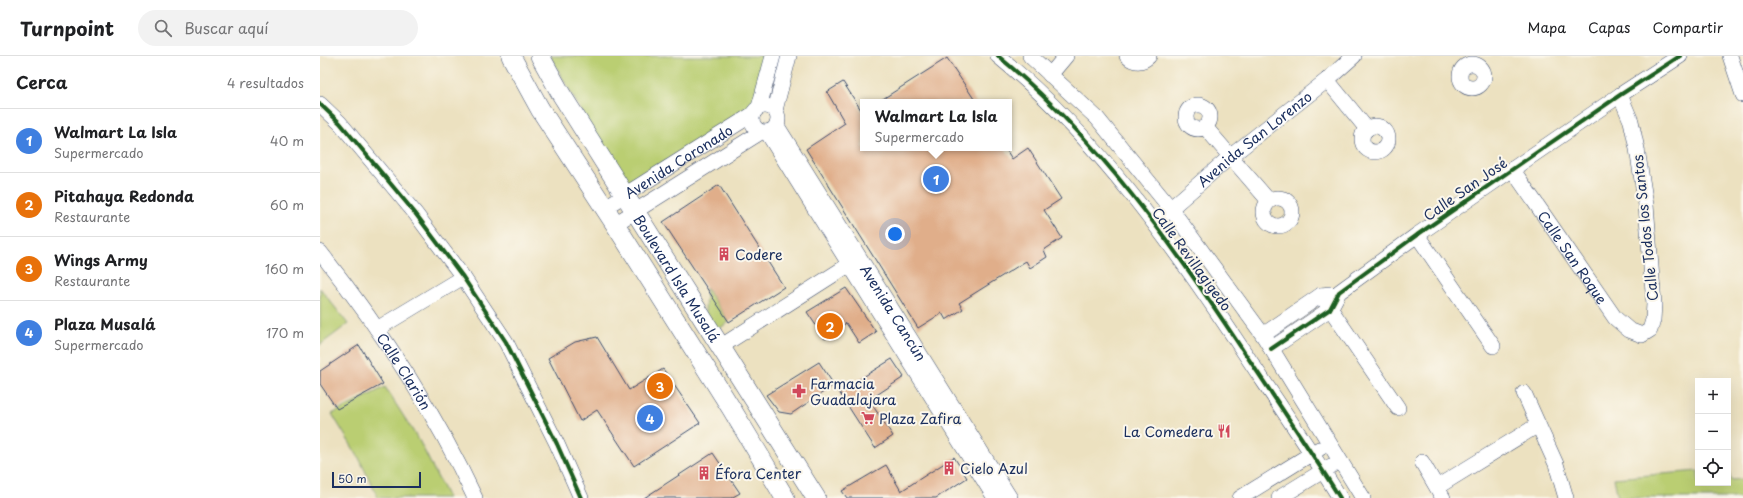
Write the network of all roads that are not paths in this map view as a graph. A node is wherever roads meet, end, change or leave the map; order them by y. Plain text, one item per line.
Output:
1 (495, 56) edge
2 (511, 56) edge
3 (540, 56) edge
4 (555, 56) edge
5 (773, 56) edge
6 (789, 56) edge
7 (998, 56) edge
8 (1066, 56) edge
9 (1127, 56) edge
10 (1149, 56) edge
11 (1354, 56) edge
12 (1680, 56) edge
13 (1730, 56) edge
14 (1036, 58) edge
15 (1050, 75) junction
16 (1328, 80) junction
17 (527, 87) junction
18 (562, 94) junction
19 (1620, 95) junction
20 (1743, 95) edge
21 (320, 104) edge
22 (756, 110) junction
23 (775, 110) junction
24 (1205, 127) dead end
25 (1367, 129) dead end
26 (768, 130) junction
27 (1231, 156) junction
28 (1512, 169) junction
29 (626, 194) junction
30 (1269, 201) dead end
31 (604, 208) junction
32 (1171, 209) junction
33 (636, 210) junction
34 (1154, 222) junction
35 (615, 224) junction
36 (1418, 236) junction
37 (320, 252) edge
38 (855, 262) junction
39 (463, 277) junction
40 (1339, 292) junction
41 (1321, 295) junction
42 (1330, 308) junction
43 (377, 329) junction
44 (1263, 335) junction
45 (1642, 335) joint
46 (1493, 346) dead end
47 (720, 347) junction
48 (1271, 349) junction
49 (1524, 393) dead end
50 (1398, 408) dead end
51 (1538, 425) junction
52 (779, 438) junction
53 (1330, 442) junction
54 (757, 450) junction
55 (1312, 454) junction
56 (1340, 460) junction
57 (1422, 462) dead end
58 (1322, 471) junction
59 (1440, 492) edge
60 (475, 498) edge
61 (581, 498) edge
62 (785, 498) edge
63 (816, 498) edge
64 (995, 498) edge
65 (1010, 498) edge
66 (1240, 498) edge
67 (1279, 498) edge
68 (1340, 498) edge
69 (1363, 498) edge
70 (1566, 498) edge

1 - 17 main road
2 - 17 main road, Boulevard Isla Musalá
3 - 18 main road, Boulevard Isla Musalá
4 - 18 main road
5 - 22 street
6 - 23 street
7 - 34 street, Calle Revillagigedo
8 - 15 street
9 - 10 street
11 - 16 street, Avenida San Lorenzo
12 - 19 street, Calle San José
13 - 20 street
14 - 15 street, Calle Revillagigedo
15 - 32 street, Calle Revillagigedo
16 - 25 street
16 - 27 street, Avenida San Lorenzo
17 - 31 main road, Boulevard Isla Musalá
18 - 29 main road, Boulevard Isla Musalá
19 - 28 street, Calle San José
19 - 45 street, Calle Todos los Santos
21 - 39 street
22 - 23 street
22 - 26 street
22 - 29 street, Avenida Coronado
23 - 26 street
24 - 27 street
26 - 33 street, Avenida Coronado
26 - 38 street, Avenida Cancún
27 - 30 street
27 - 32 street, Avenida San Lorenzo
28 - 36 street, Calle San José
28 - 45 street, Calle San Roque
29 - 31 street, Avenida Coronado
29 - 33 main road, Boulevard Isla Musalá
31 - 35 main road, Boulevard Isla Musalá
32 - 34 street, Avenida San Lorenzo
32 - 44 street, Calle Revillagigedo
33 - 35 street, Avenida Coronado
33 - 47 main road, Boulevard Isla Musalá
34 - 55 street, Calle Revillagigedo
35 - 54 main road, Boulevard Isla Musalá
36 - 40 street, Calle San José
36 - 46 street
37 - 43 street, Calle Clarión
38 - 47 street
38 - 64 street, Avenida Cancún
38 - 65 street, Avenida Cancún
39 - 43 street
39 - 61 street
40 - 41 street, Calle San José
40 - 42 street, Calle San José
41 - 42 street
41 - 44 street, Calle San José
42 - 48 street, Calle San José
42 - 50 street
43 - 60 street, Calle Clarión
44 - 48 street, Calle Revillagigedo
47 - 52 main road, Boulevard Isla Musalá
48 - 53 street, Calle Revillagigedo
49 - 51 street
51 - 59 street
51 - 70 street
52 - 54 main road
52 - 63 main road, Boulevard Isla Musalá
53 - 55 street
53 - 56 street, Calle Revillagigedo
54 - 62 main road, Boulevard Isla Musalá
55 - 58 street, Calle Revillagigedo
55 - 66 street
56 - 58 street
56 - 69 street, Calle Revillagigedo
57 - 59 street
58 - 67 street
58 - 68 street, Calle Revillagigedo

